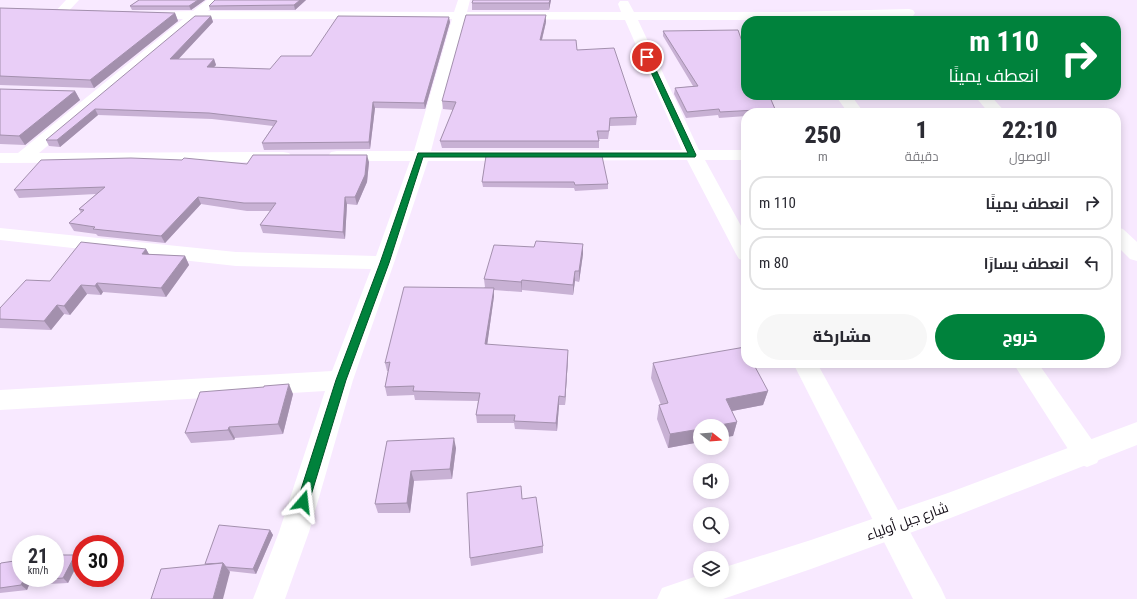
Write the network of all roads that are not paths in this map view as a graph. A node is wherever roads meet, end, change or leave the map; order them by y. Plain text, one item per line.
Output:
1 (73, 0) edge
2 (214, 0) edge
3 (899, 0) edge
4 (331, 5) dead end
5 (777, 5) dead end
6 (462, 8) edge
7 (625, 8) edge
8 (44, 12) edge
9 (59, 14) junction
10 (74, 14) edge
11 (133, 15) edge
12 (193, 16) junction
13 (322, 16) junction
14 (755, 16) edge
15 (786, 16) edge
16 (911, 16) edge
17 (75, 94) edge
18 (97, 95) junction
19 (986, 100) edge
20 (994, 108) edge
21 (420, 155) junction
22 (693, 155) junction
23 (741, 155) edge
24 (301, 156) edge
25 (325, 156) edge
26 (0, 158) edge
27 (21, 159) junction
28 (0, 234) edge
29 (1121, 238) edge
30 (741, 245) edge
31 (1137, 254) edge
32 (384, 263) junction
33 (808, 368) edge
34 (1028, 368) edge
35 (341, 380) junction
36 (0, 400) edge
37 (1137, 433) edge
38 (1087, 455) junction
39 (892, 526) junction
40 (269, 599) edge
41 (673, 599) edge
42 (930, 599) edge

1 - 9 main road
2 - 12 main road
3 - 16 main road
4 - 13 main road
5 - 15 main road
6 - 7 main road
6 - 13 main road
6 - 21 main road
7 - 14 main road
7 - 22 main road
8 - 9 main road
9 - 10 main road
11 - 12 main road
12 - 13 main road
12 - 18 main road
17 - 18 main road
18 - 27 main road
19 - 20 main road
21 - 22 main road
21 - 25 main road
21 - 32 main road
22 - 23 main road
22 - 30 main road
24 - 27 main road
26 - 27 main road
28 - 32 main road
29 - 31 main road
32 - 35 main road
33 - 39 main road
34 - 38 main road
35 - 36 main road
35 - 40 main road
37 - 38 main road, شارع جبل أولياء
38 - 39 main road, شارع جبل أولياء
39 - 41 main road, شارع جبل أولياء
39 - 42 main road

